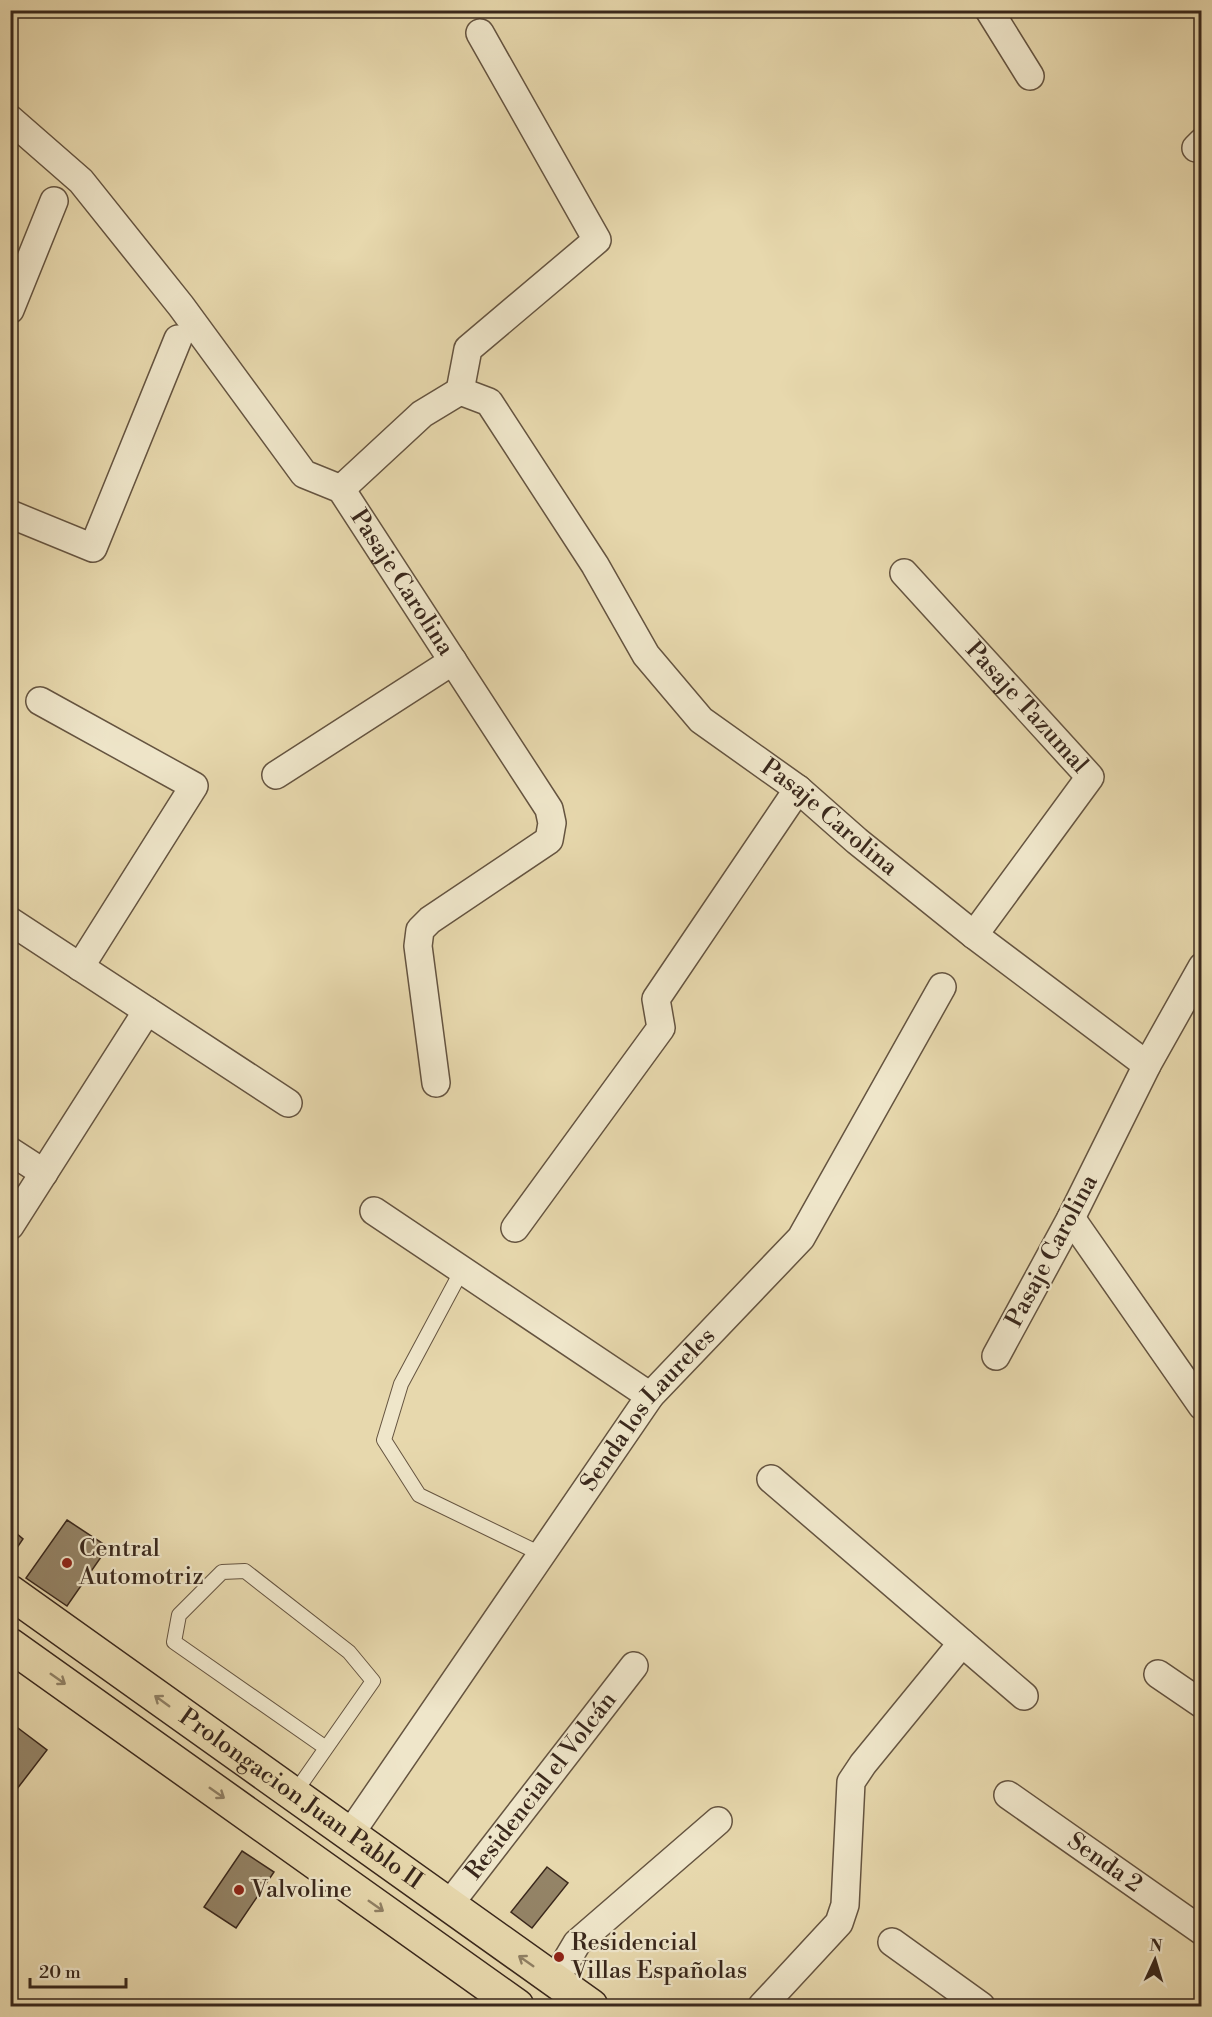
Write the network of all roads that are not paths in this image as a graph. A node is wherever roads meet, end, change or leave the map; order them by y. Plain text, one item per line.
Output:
1 (989, 10) edge
2 (480, 33) dead end
3 (1030, 76) dead end
4 (10, 119) edge
5 (54, 201) dead end
6 (10, 310) edge
7 (178, 339) dead end
8 (460, 391) junction
9 (341, 489) junction
10 (10, 514) edge
11 (904, 573) dead end
12 (453, 661) junction
13 (40, 701) dead end
14 (276, 775) dead end
15 (798, 789) junction
16 (10, 921) edge
17 (974, 935) junction
18 (80, 967) junction
19 (1202, 967) edge
20 (942, 987) dead end
21 (147, 1011) junction
22 (1147, 1065) junction
23 (436, 1083) dead end
24 (288, 1102) dead end
25 (10, 1151) edge
26 (44, 1173) junction
27 (374, 1211) dead end
28 (1071, 1218) junction
29 (10, 1226) edge
30 (515, 1228) dead end
31 (462, 1270) junction
32 (996, 1356) dead end
33 (1197, 1386) edge
34 (650, 1396) junction
35 (771, 1479) dead end
36 (541, 1554) junction
37 (10, 1592) edge
38 (962, 1643) junction
39 (11, 1646) edge
40 (634, 1666) dead end
41 (1158, 1674) dead end
42 (1024, 1696) dead end
43 (1202, 1704) edge
44 (326, 1748) junction
45 (293, 1795) junction
46 (1008, 1795) dead end
47 (718, 1821) dead end
48 (350, 1834) junction
49 (448, 1906) junction
50 (1202, 1931) edge
51 (892, 1942) dead end
52 (555, 1980) junction
53 (517, 2007) edge
54 (591, 2007) edge
55 (762, 2007) edge
56 (981, 2007) edge

1 - 3 street
2 - 8 street
4 - 9 street, Pasaje Carolina
5 - 6 street
7 - 10 street
8 - 9 street, Pasaje Carolina
8 - 15 street, Pasaje Carolina
9 - 12 street, Pasaje Carolina
11 - 17 street, Pasaje Tazumal
12 - 14 street
12 - 23 street, Pasaje Carolina
13 - 18 street
15 - 17 street, Pasaje Carolina
15 - 30 street
16 - 18 street
17 - 22 street, Pasaje Carolina
18 - 21 street
19 - 22 street
20 - 34 street, Senda los Laureles
21 - 24 street
21 - 26 street
22 - 28 street, Pasaje Carolina
25 - 26 street
26 - 29 street
27 - 31 street
28 - 32 street, Pasaje Carolina
28 - 33 street
31 - 34 street
31 - 36 lane
34 - 36 street, Senda los Laureles
35 - 38 street
36 - 48 street, Senda los Laureles
45 -> 37 main road, Prolongacion Juan Pablo II
38 - 42 street
38 - 55 street
39 -> 53 main road, Prolongacion Juan Pablo II
40 - 49 street, Residencial el Volcán
41 - 43 street
44 - 44 lane
44 - 45 lane
45 - 48 main road, Prolongacion Juan Pablo II
46 - 50 street, Senda 2
47 - 52 street
48 - 49 main road, Prolongacion Juan Pablo II
52 -> 49 main road, Prolongacion Juan Pablo II
51 - 56 street
52 - 54 main road, Prolongacion Juan Pablo II

